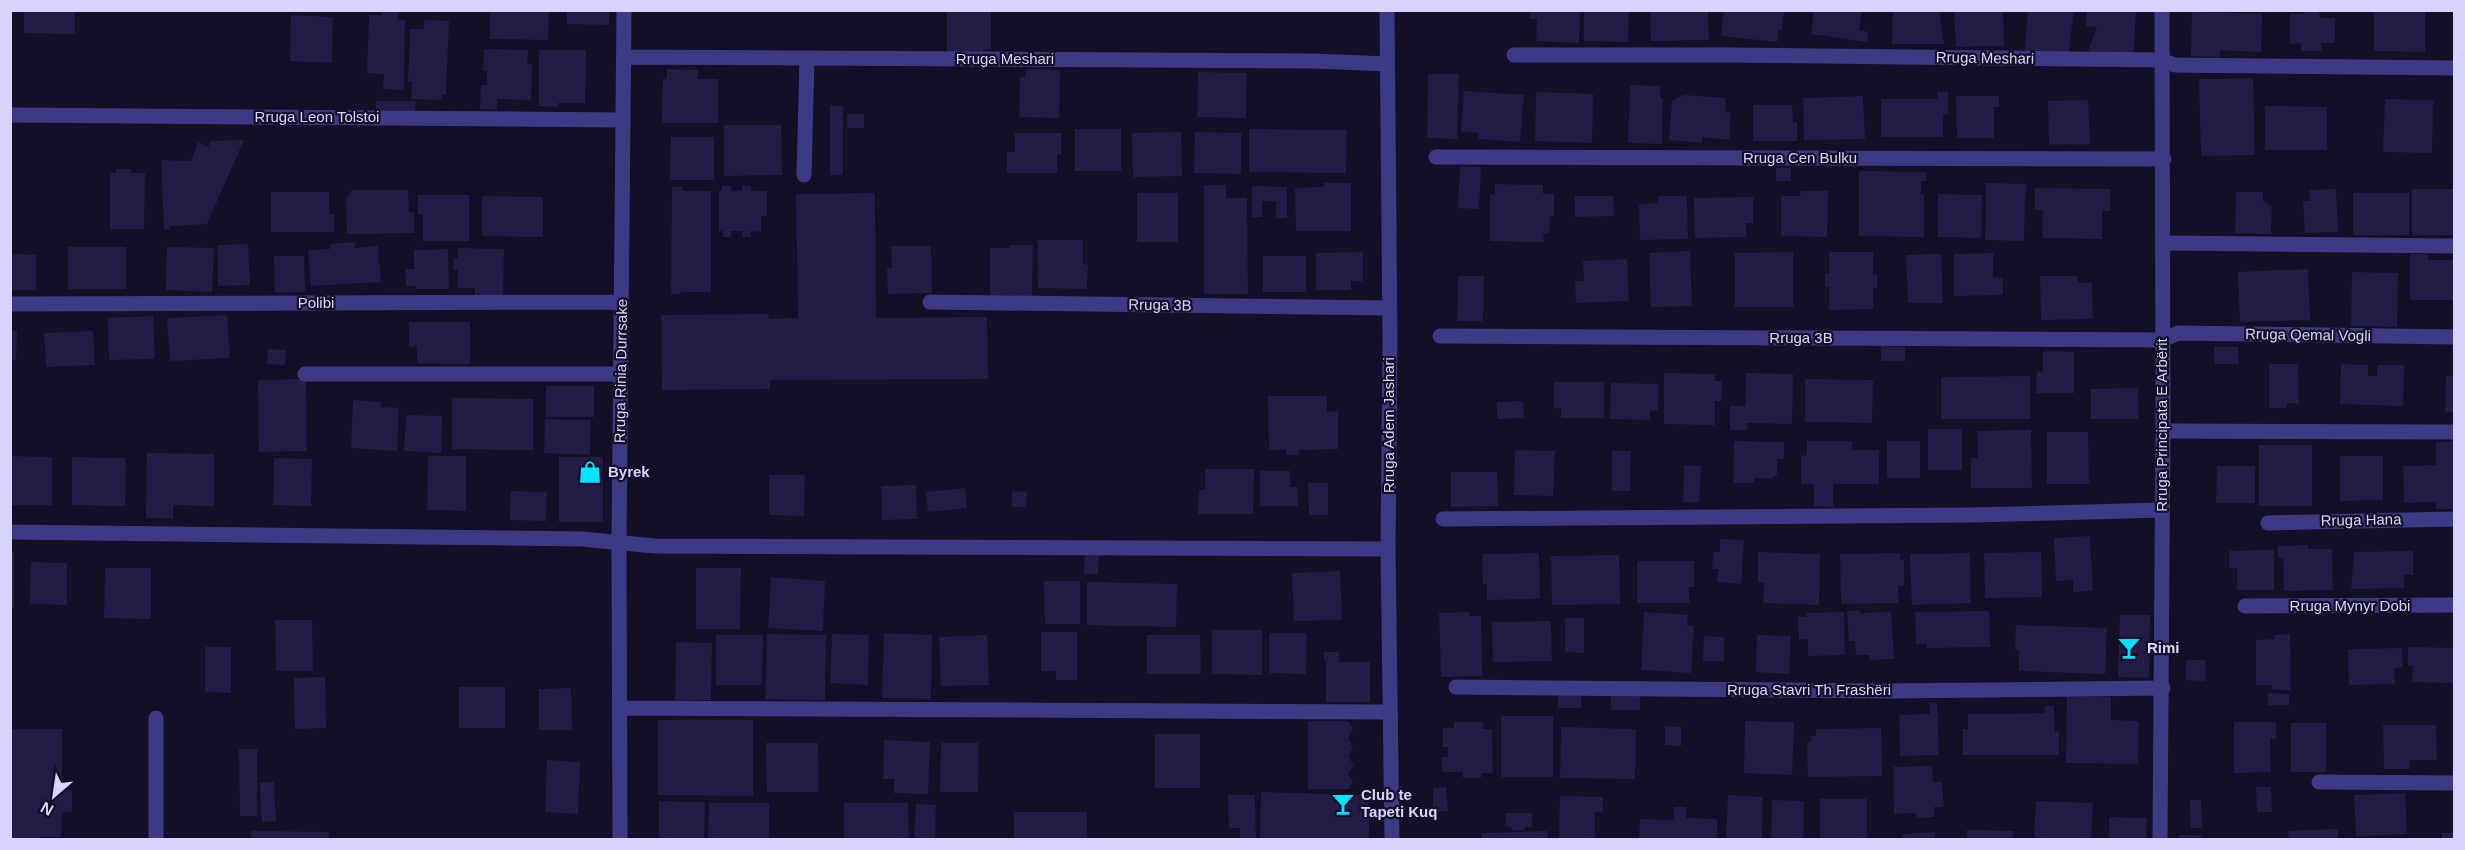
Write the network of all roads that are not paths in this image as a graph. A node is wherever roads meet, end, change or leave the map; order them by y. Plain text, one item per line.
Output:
1 (624, 10) edge
2 (1387, 10) edge
3 (2162, 10) edge
4 (1514, 56) dead end
5 (624, 57) junction
6 (807, 58) junction
7 (2161, 60) junction
8 (1387, 64) junction
9 (2454, 68) edge
10 (10, 115) edge
11 (623, 120) junction
12 (1436, 156) dead end
13 (2164, 159) junction
14 (804, 175) dead end
15 (2163, 243) junction
16 (2454, 246) edge
17 (622, 302) junction
18 (930, 302) dead end
19 (10, 304) edge
20 (1389, 308) junction
21 (1440, 336) dead end
22 (2454, 337) edge
23 (2163, 340) junction
24 (305, 374) dead end
25 (621, 374) junction
26 (2163, 431) junction
27 (2454, 432) edge
28 (2162, 510) junction
29 (1443, 519) dead end
30 (2454, 519) edge
31 (2268, 523) dead end
32 (10, 532) edge
33 (619, 543) junction
34 (1388, 549) junction
35 (2454, 605) edge
36 (2245, 606) dead end
37 (1456, 687) dead end
38 (2163, 688) junction
39 (620, 708) junction
40 (1389, 712) junction
41 (156, 718) dead end
42 (2319, 782) dead end
43 (2454, 783) edge
44 (156, 840) edge
45 (620, 840) edge
46 (1392, 840) edge
47 (2160, 840) edge

1 - 5 street, Rruga Rinia Durrsake
2 - 8 street, Rruga Adem Jashari
3 - 7 street, Rruga Principata E Arbërit
4 - 7 street, Rruga Meshari
5 - 6 street, Rruga Meshari
5 - 11 street, Rruga Rinia Durrsake
6 - 8 street, Rruga Meshari
6 - 14 street
7 - 9 street, Rruga Meshari
7 - 13 street, Rruga Principata E Arbërit
8 - 20 street, Rruga Adem Jashari
10 - 11 street, Rruga Leon Tolstoi
11 - 17 street, Rruga Rinia Durrsake
12 - 13 street, Rruga Cen Bulku
13 - 15 street, Rruga Principata E Arbërit
15 - 16 street
15 - 23 street, Rruga Principata E Arbërit
17 - 19 street, Polibi
17 - 25 street, Rruga Rinia Durrsake
18 - 20 street, Rruga 3B
20 - 34 street, Rruga Adem Jashari
21 - 23 street, Rruga 3B
22 - 23 street, Rruga Qemal Vogli
23 - 26 street, Rruga Principata E Arbërit
24 - 25 street
25 - 33 street, Rruga Rinia Durrsake
26 - 27 street
26 - 28 street, Rruga Principata E Arbërit
28 - 29 street
28 - 38 street, Rruga Principata E Arbërit
30 - 31 street, Rruga Hana
32 - 33 street
33 - 34 street
33 - 39 street, Rruga Rinia Durrsake
34 - 40 street, Rruga Adem Jashari
35 - 36 street, Rruga Mynyr Dobi
37 - 38 street, Rruga Stavri Th Frashëri
38 - 47 street, Rruga Principata E Arbërit
39 - 40 street
39 - 45 street, Rruga Rinia Durrsake
40 - 46 street, Rruga Adem Jashari
41 - 44 street
42 - 43 street

